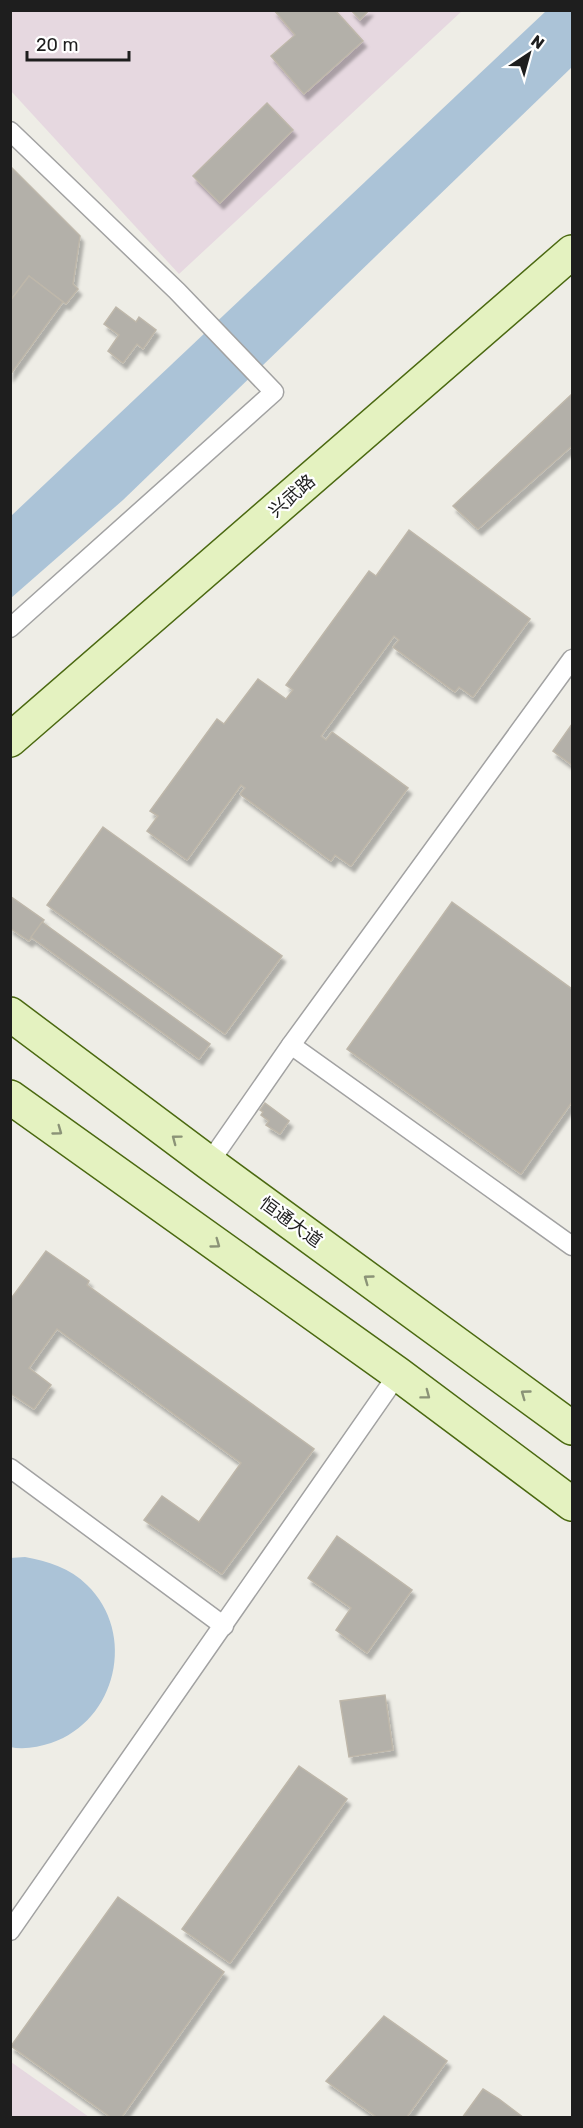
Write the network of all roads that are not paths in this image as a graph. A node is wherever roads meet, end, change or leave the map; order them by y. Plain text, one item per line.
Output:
1 (10, 131) edge
2 (573, 252) edge
3 (10, 628) edge
4 (573, 659) edge
5 (10, 740) edge
6 (10, 1014) edge
7 (291, 1045) junction
8 (13, 1104) edge
9 (209, 1163) junction
10 (573, 1246) edge
11 (398, 1374) junction
12 (573, 1428) edge
13 (10, 1468) edge
14 (573, 1503) edge
15 (224, 1626) junction
16 (10, 1931) edge

1 - 3 lane
2 - 5 main road, 兴武路
4 - 7 lane
9 -> 6 main road, 恒通大道
7 - 9 lane
7 - 10 lane
8 -> 11 main road
12 -> 9 main road, 恒通大道
11 -> 14 main road
11 - 15 lane
13 - 15 lane
15 - 16 lane

